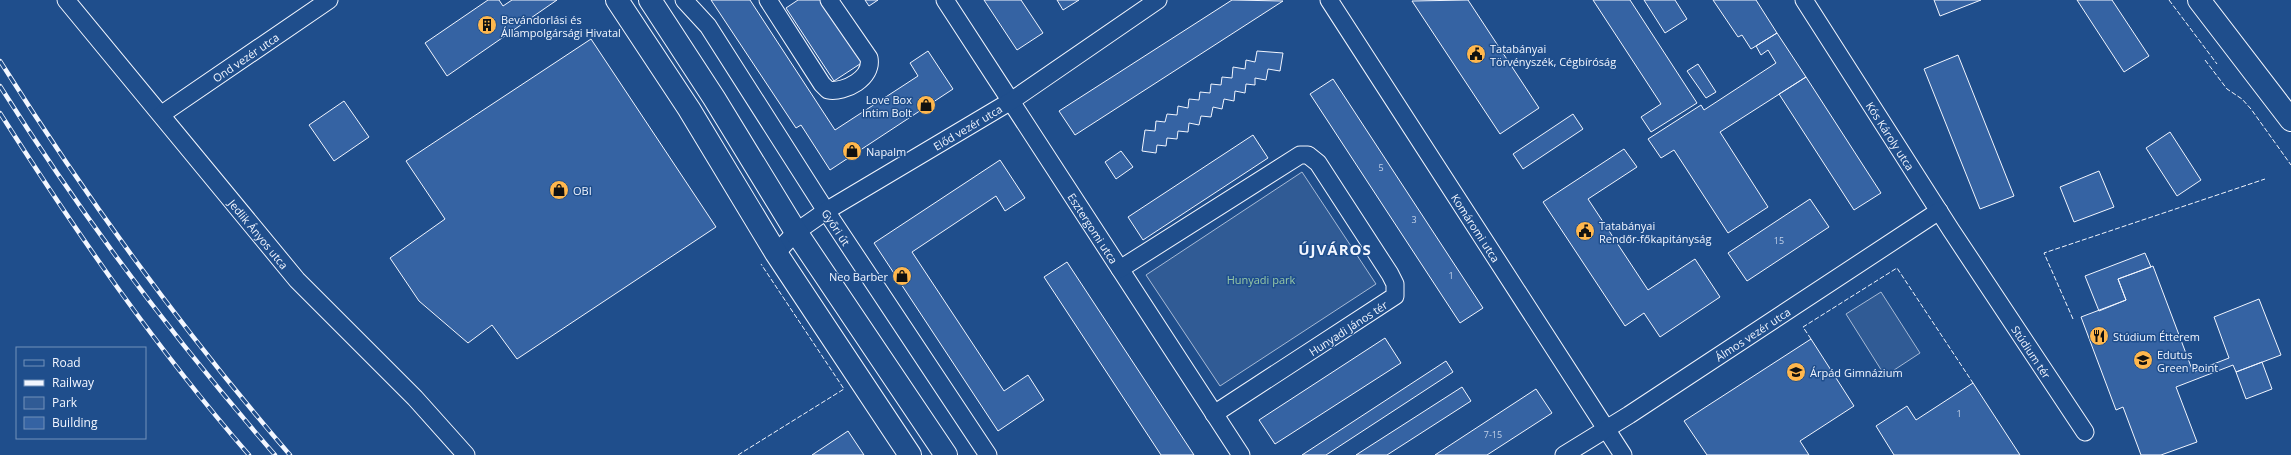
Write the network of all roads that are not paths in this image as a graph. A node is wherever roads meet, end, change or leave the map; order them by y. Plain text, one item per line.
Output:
1 (66, 0) edge
2 (329, 0) edge
3 (617, 0) edge
4 (650, 0) edge
5 (684, 0) edge
6 (768, 0) edge
7 (829, 0) edge
8 (945, 0) edge
9 (1158, 0) edge
10 (1329, 0) edge
11 (1804, 0) edge
12 (2200, 0) edge
13 (1011, 101) junction
14 (162, 114) junction
15 (2291, 120) edge
16 (826, 211) junction
17 (1938, 211) junction
18 (796, 232) junction
19 (776, 252) junction
20 (1120, 269) junction
21 (1978, 271) joint
22 (1214, 414) junction
23 (1607, 429) junction
24 (2085, 432) dead end
25 (466, 455) edge
26 (910, 455) edge
27 (946, 455) edge
28 (988, 455) edge
29 (1241, 455) edge
30 (1564, 455) edge
31 (1623, 455) edge

1 - 14 street, Jedlik Ányos utca
2 - 14 street, Ond vezér utca
3 - 19 main road
4 - 18 main road
5 - 16 street, Győri út
6 - 7 street
8 - 13 street, Esztergomi utca
9 - 13 street, Előd vezér utca
10 - 23 street, Komáromi utca
11 - 17 street, Kós Károly utca
12 - 15 main road
13 - 16 street, Előd vezér utca
13 - 20 street, Esztergomi utca
14 - 25 street, Jedlik Ányos utca
16 - 18 street, Előd vezér utca
16 - 28 street, Győri út
17 - 21 street, Kós Károly utca
17 - 23 street, Álmos vezér utca
18 - 19 street, Előd vezér utca
18 - 27 main road
19 - 26 main road
20 - 22 street, Esztergomi utca
20 - 22 street, Hunyadi János tér
21 - 24 street, Stúdium tér
22 - 29 street, Esztergomi utca
23 - 30 street, Álmos vezér utca
23 - 31 street, Komáromi utca

